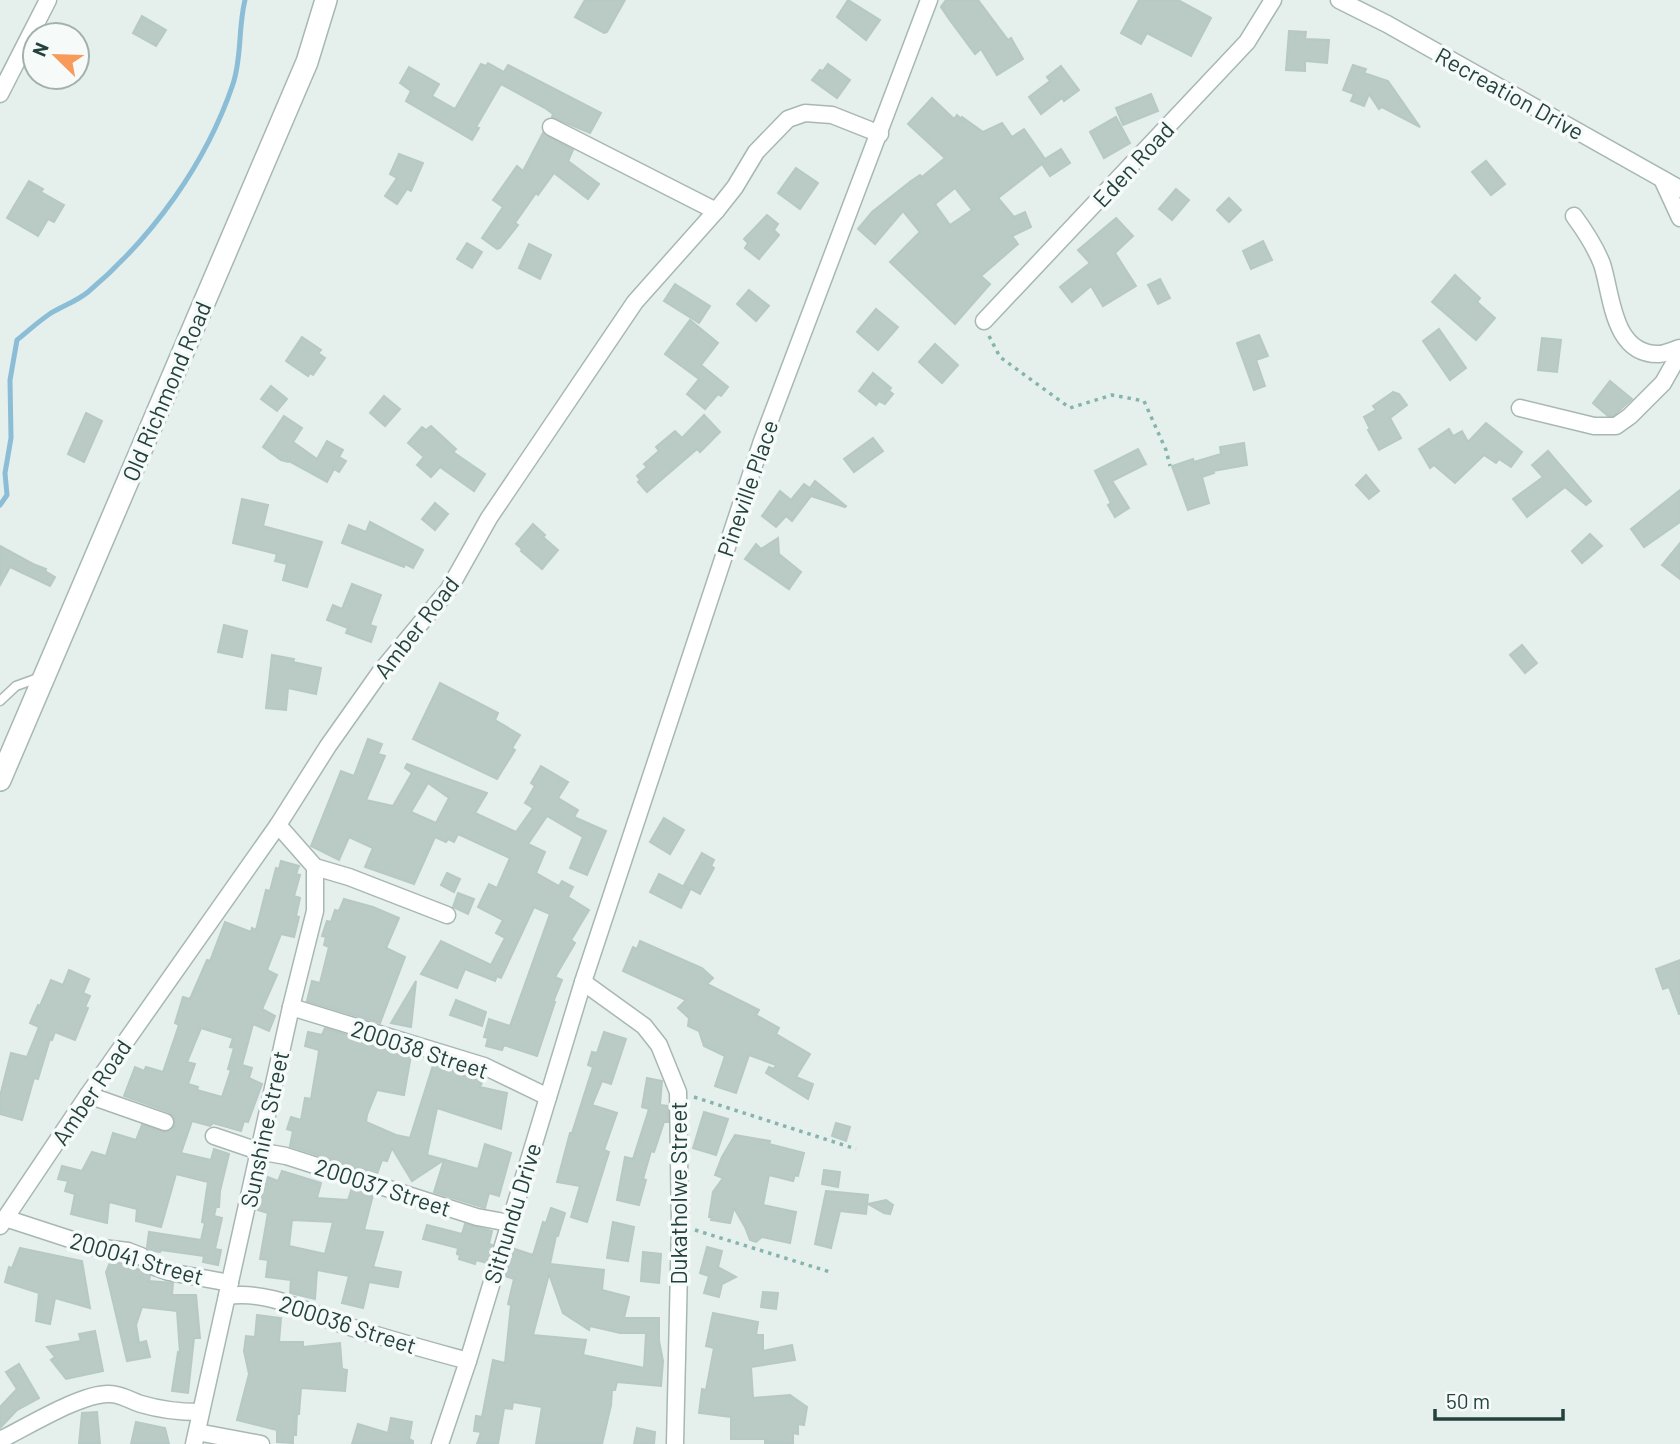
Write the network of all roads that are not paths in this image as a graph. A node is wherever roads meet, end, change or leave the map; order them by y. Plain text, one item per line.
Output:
1 (48, 0) edge
2 (326, 0) edge
3 (929, 0) edge
4 (1273, 0) edge
5 (1339, 0) edge
6 (0, 94) edge
7 (551, 127) dead end
8 (880, 134) junction
9 (1661, 178) junction
10 (1680, 189) edge
11 (716, 211) junction
12 (1574, 216) dead end
13 (1680, 218) edge
14 (984, 321) road end
15 (1680, 351) edge
16 (1520, 408) dead end
17 (44, 675) junction
18 (0, 701) edge
19 (0, 780) edge
20 (278, 825) junction
21 (315, 867) junction
22 (447, 915) dead end
23 (583, 982) junction
24 (291, 1007) junction
25 (88, 1095) junction
26 (548, 1097) junction
27 (165, 1122) dead end
28 (214, 1136) dead end
29 (258, 1152) junction
30 (3, 1222) edge
31 (509, 1223) junction
32 (229, 1289) junction
33 (468, 1361) junction
34 (200, 1412) junction
35 (195, 1438) edge
36 (0, 1440) edge
37 (261, 1444) edge
38 (440, 1444) edge
39 (675, 1444) edge

1 - 6 street
2 - 17 street, Old Richmond Road
3 - 8 street, Pineville Place
4 - 14 street, Eden Road
5 - 9 street, Recreation Drive
7 - 11 street
8 - 11 street, Amber Road
8 - 23 street, Pineville Place
9 - 10 street, Recreation Drive
9 - 13 street
11 - 20 street, Amber Road
12 - 15 street
15 - 16 street
17 - 18 lane
17 - 19 street, Old Richmond Road
20 - 21 street
20 - 25 street, Amber Road
21 - 22 street
21 - 24 street, Sunshine Street
23 - 26 street, Sithundu Drive
23 - 39 street, Dukatholwe Street
24 - 26 street, 200038 Street
24 - 29 street, Sunshine Street
25 - 27 street
25 - 30 street, Amber Road
26 - 31 street, Sithundu Drive
28 - 29 street, 200037 Street
29 - 31 street, 200037 Street
29 - 32 street, Sunshine Street
30 - 32 street, 200041 Street
31 - 33 street, Sithundu Drive
32 - 33 street, 200036 Street
32 - 34 street, Sunshine Street
33 - 38 street, Sithundu Drive
34 - 35 street, Sunshine Street
34 - 36 street
35 - 37 street

